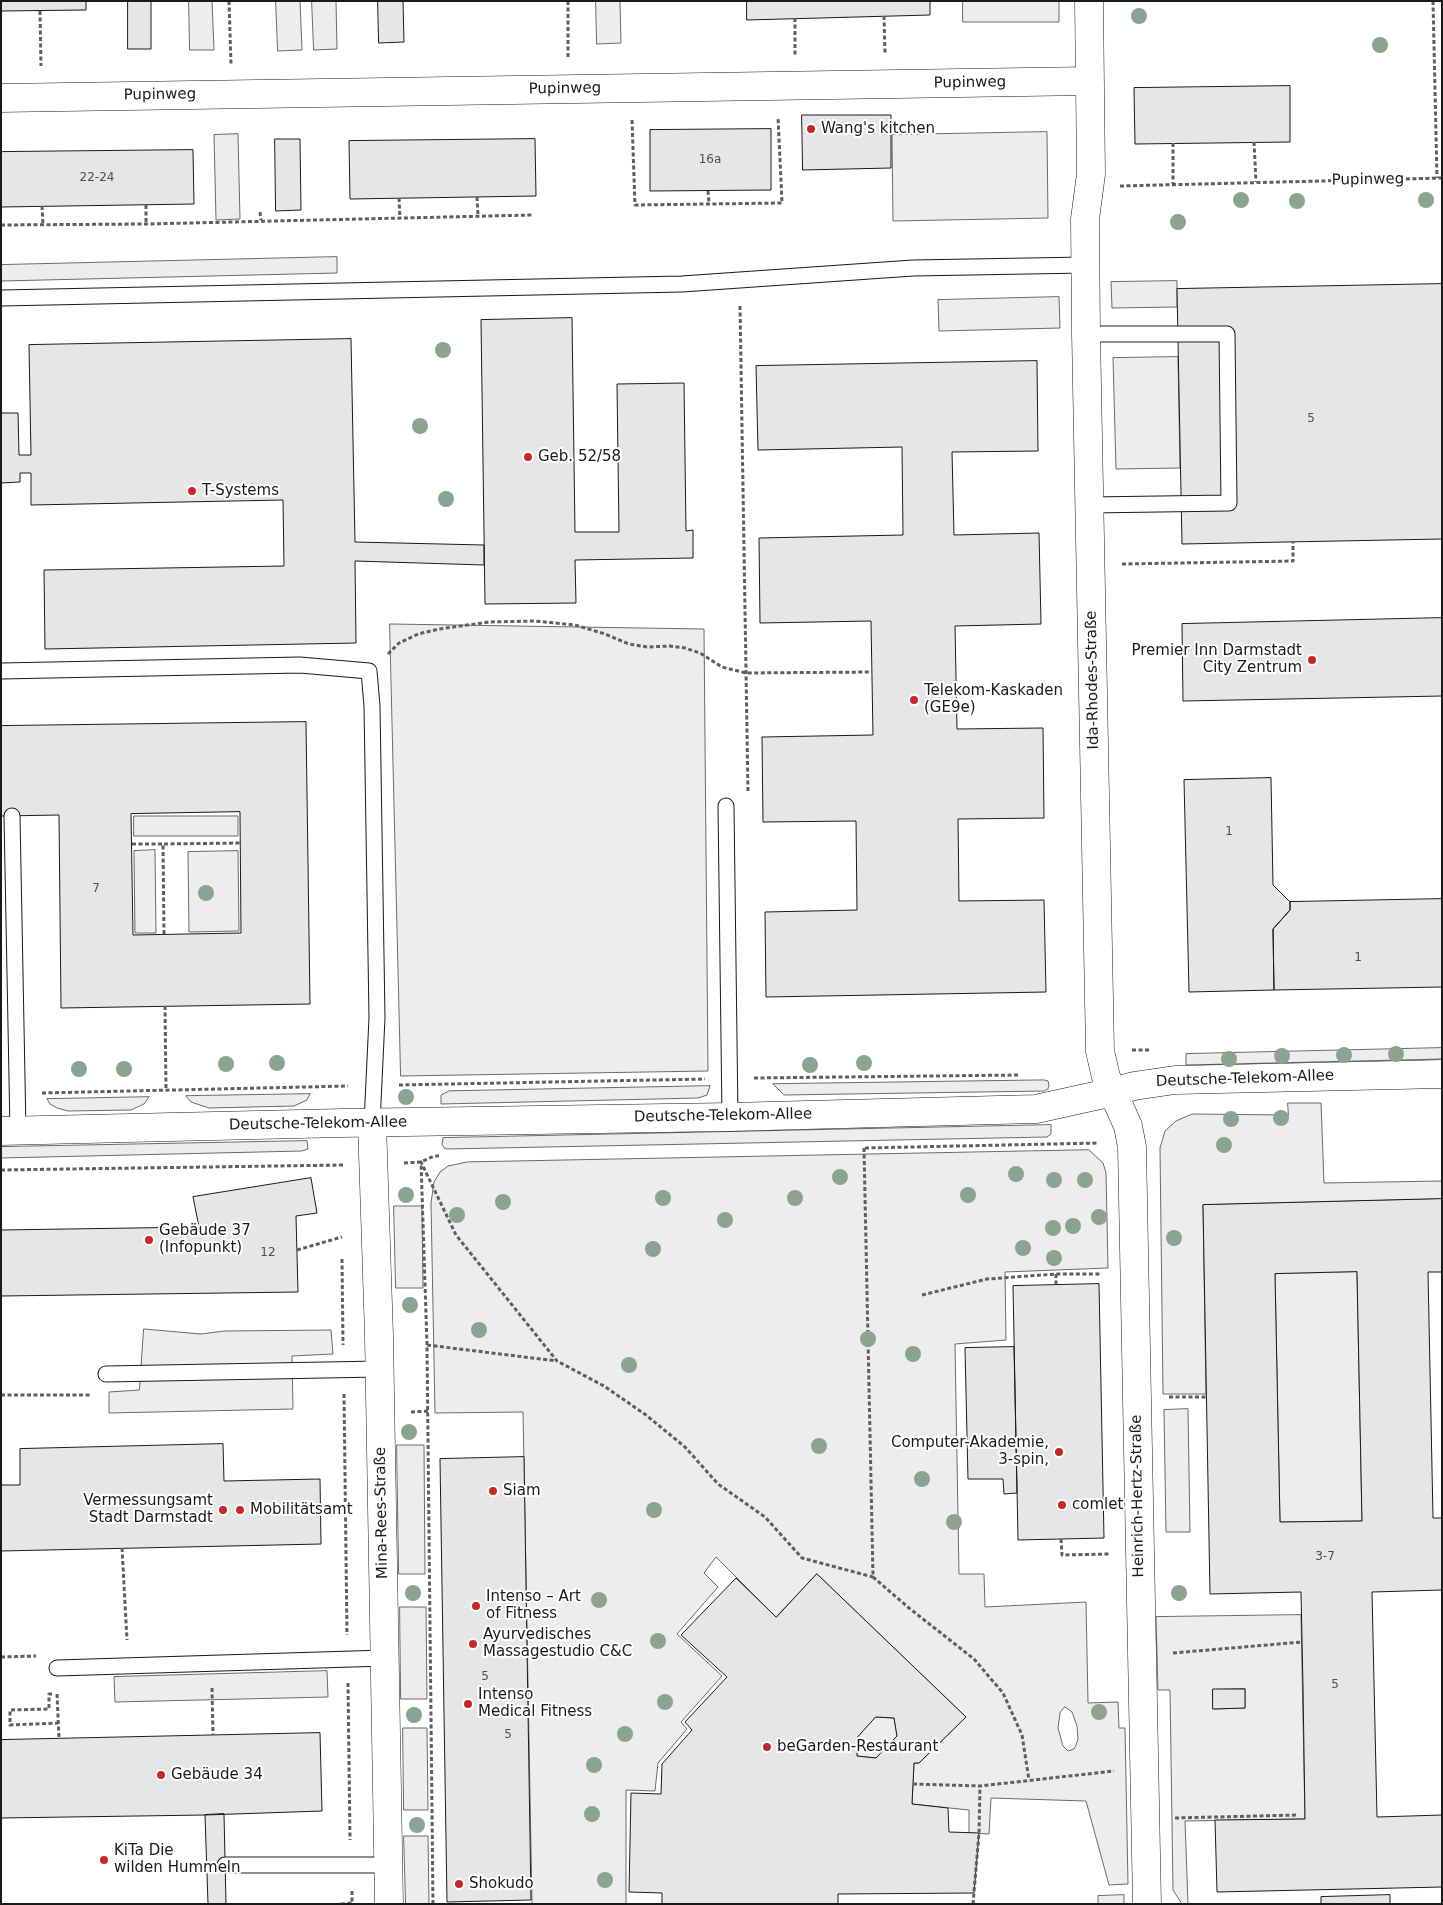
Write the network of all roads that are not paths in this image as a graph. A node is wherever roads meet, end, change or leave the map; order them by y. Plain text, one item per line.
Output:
1 (1089, 1) edge
2 (1089, 81) junction
3 (1, 98) edge
4 (1086, 265) junction
5 (1, 298) edge
6 (1086, 334) junction
7 (1090, 505) junction
8 (1, 671) edge
9 (726, 806) dead end
10 (12, 816) dead end
11 (1442, 1074) edge
12 (1113, 1092) junction
13 (730, 1117) junction
14 (372, 1123) junction
15 (10, 1131) edge
16 (379, 1369) junction
17 (106, 1374) road end
18 (385, 1658) junction
19 (57, 1668) dead end
20 (225, 1865) dead end
21 (388, 1865) junction
22 (389, 1904) edge
23 (1147, 1904) edge

1 - 2 street
2 - 3 street, Pupinweg
2 - 4 street
4 - 5 lane
4 - 6 street, Ida-Rhodes-Straße
6 - 7 street, Ida-Rhodes-Straße
6 - 7 lane
7 - 12 street, Ida-Rhodes-Straße
8 - 14 lane
9 - 13 lane
10 - 15 lane
11 - 12 street, Deutsche-Telekom-Allee
12 - 13 street, Deutsche-Telekom-Allee
12 - 23 street, Heinrich-Hertz-Straße
13 - 14 street, Deutsche-Telekom-Allee
14 - 15 street, Deutsche-Telekom-Allee
14 - 16 street, Mina-Rees-Straße
16 - 17 lane
16 - 18 street, Mina-Rees-Straße
18 - 19 lane
18 - 21 street, Mina-Rees-Straße
20 - 21 lane
21 - 22 street, Mina-Rees-Straße

